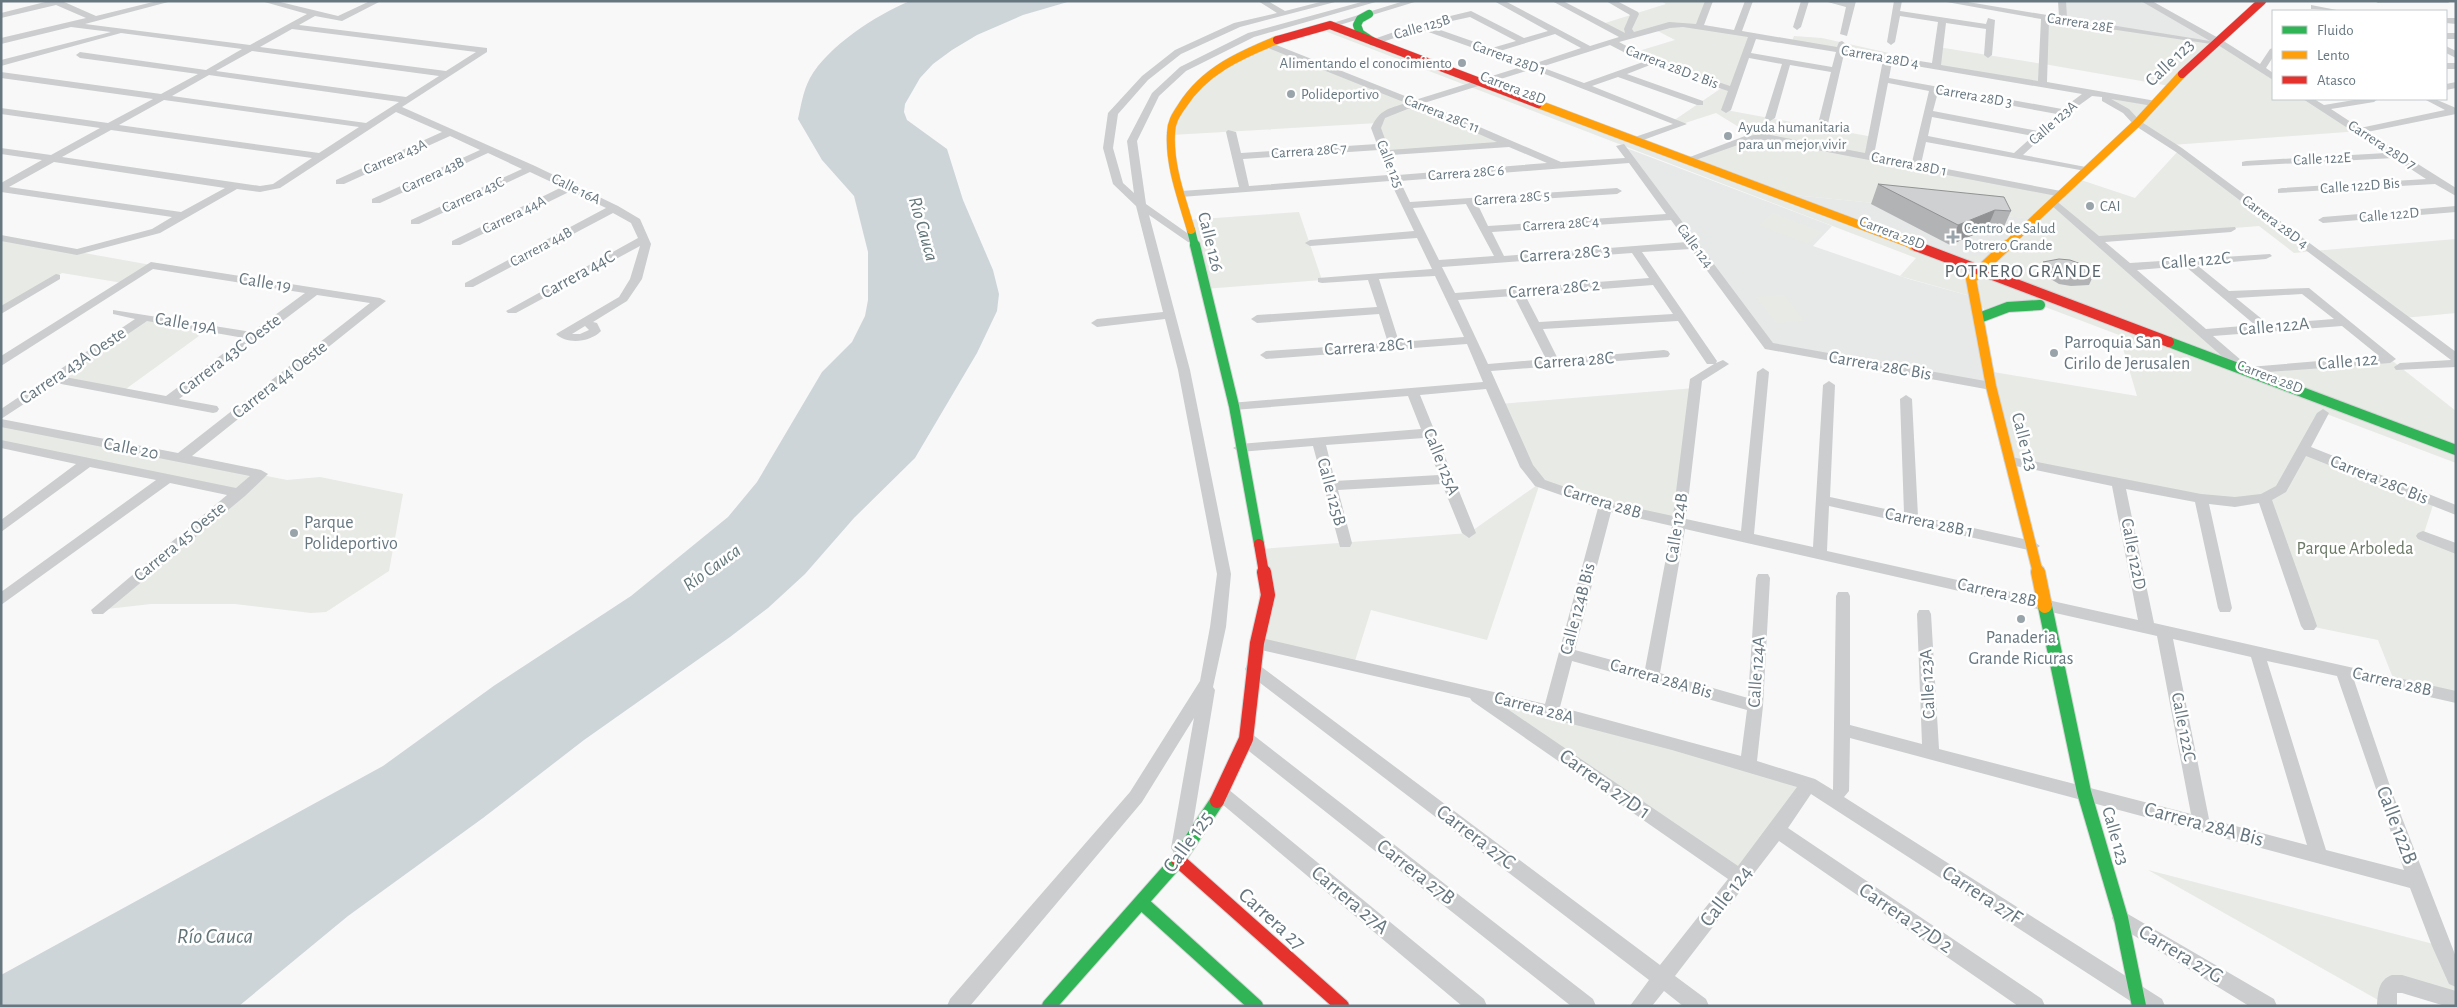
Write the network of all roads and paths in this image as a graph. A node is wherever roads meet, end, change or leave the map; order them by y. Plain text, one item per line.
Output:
1 (143, 1) edge
2 (168, 1) edge
3 (265, 1) edge
4 (378, 1) edge
5 (1262, 1) edge
6 (1348, 1) edge
7 (1375, 1) edge
8 (1414, 1) edge
9 (1498, 1) edge
10 (1556, 1) edge
11 (1610, 1) edge
12 (1709, 1) edge
13 (1749, 1) edge
14 (1805, 1) edge
15 (1828, 1) edge
16 (1898, 1) edge
17 (1945, 1) edge
18 (2062, 1) edge
19 (2144, 1) edge
20 (2262, 1) edge
21 (2378, 1) edge
22 (2448, 1) edge
23 (56, 2) edge
24 (2382, 2) edge
25 (1851, 3) edge
26 (1968, 3) edge
27 (1335, 6) edge
28 (2315, 6) edge
29 (1992, 9) junction
30 (2333, 10) edge
31 (1896, 12) junction
32 (314, 13) junction
33 (1283, 13) junction
34 (1369, 14) junction
35 (84, 15) junction
36 (1, 16) edge
37 (2045, 17) junction
38 (96, 18) junction
39 (1942, 20) junction
40 (2063, 20) junction
41 (69, 24) junction
42 (1330, 25) junction
43 (1669, 25) joint
44 (290, 26) junction
45 (1420, 26) junction
46 (1699, 26) junction
47 (1797, 27) dead end
48 (1991, 27) junction
49 (1317, 28) junction
50 (124, 31) junction
51 (1556, 31) junction
52 (1738, 32) junction
53 (1291, 35) junction
54 (1752, 35) junction
55 (1, 36) edge
56 (1629, 36) junction
57 (1342, 38) junction
58 (1, 41) edge
59 (1523, 41) junction
60 (1374, 42) junction
61 (1611, 42) junction
62 (1891, 42) dead end
63 (1842, 43) junction
64 (2217, 43) junction
65 (1266, 44) junction
66 (248, 48) junction
67 (1589, 48) junction
68 (1492, 51) junction
69 (2272, 53) edge
70 (1746, 54) junction
71 (80, 55) dead end
72 (1988, 55) dead end
73 (1888, 58) junction
74 (1650, 62) junction
75 (1787, 62) junction
76 (1, 63) edge
77 (1532, 66) junction
78 (1936, 66) junction
79 (1835, 70) junction
80 (2261, 70) junction
81 (205, 72) junction
82 (1616, 73) junction
83 (448, 74) junction
84 (1, 75) edge
85 (2272, 76) edge
86 (1884, 80) junction
87 (1481, 83) junction
88 (2042, 84) junction
89 (1466, 86) junction
90 (1585, 86) junction
91 (1934, 89) junction
92 (1733, 90) junction
93 (2090, 92) junction
94 (160, 97) junction
95 (408, 100) junction
96 (2310, 100) edge
97 (2363, 100) edge
98 (2430, 100) edge
99 (1415, 103) junction
100 (1700, 103) dead end
101 (2153, 103) junction
102 (396, 108) junction
103 (2323, 108) junction
104 (1726, 110) dead end
105 (1, 111) edge
106 (2455, 111) edge
107 (2064, 112) junction
108 (1928, 113) junction
109 (1770, 118) dead end
110 (2137, 123) junction
111 (107, 126) junction
112 (370, 126) junction
113 (1822, 128) dead end
114 (2360, 131) junction
115 (450, 132) junction
116 (1231, 132) dead end
117 (2040, 134) junction
118 (1922, 138) junction
119 (1635, 140) junction
120 (1514, 144) junction
121 (1621, 146) junction
122 (489, 149) junction
123 (1382, 150) junction
124 (1, 151) edge
125 (2397, 155) junction
126 (1237, 156) junction
127 (1870, 156) junction
128 (2016, 156) junction
129 (323, 157) junction
130 (50, 159) junction
131 (1632, 160) junction
132 (1687, 160) junction
133 (2246, 164) dead end
134 (1916, 165) junction
135 (1560, 166) junction
136 (1136, 167) junction
137 (531, 168) junction
138 (2088, 170) junction
139 (1394, 178) junction
140 (2438, 181) junction
141 (340, 182) dead end
142 (1118, 184) junction
143 (235, 186) junction
144 (571, 187) junction
145 (1, 188) edge
146 (1245, 189) junction
147 (1617, 191) dead end
148 (2282, 191) dead end
149 (2456, 192) edge
150 (1181, 194) junction
151 (2062, 194) junction
152 (376, 201) dead end
153 (1470, 201) junction
154 (2054, 202) junction
155 (1141, 205) junction
156 (1407, 205) junction
157 (614, 208) junction
158 (2456, 209) edge
159 (185, 216) junction
160 (1674, 217) junction
161 (2323, 220) dead end
162 (415, 222) dead end
163 (2231, 228) dead end
164 (1485, 229) junction
165 (1421, 234) junction
166 (1, 238) edge
167 (644, 239) junction
168 (1192, 240) junction
169 (2096, 240) junction
170 (456, 243) dead end
171 (1310, 243) dead end
172 (1695, 245) junction
173 (1635, 250) junction
174 (2266, 256) dead end
175 (1500, 258) junction
176 (2187, 262) junction
177 (152, 265) joint
178 (2127, 267) junction
179 (1437, 268) junction
180 (1975, 275) junction
181 (1373, 276) junction
182 (56, 277) dead end
183 (1322, 280) dead end
184 (1656, 281) junction
185 (123, 283) joint
186 (469, 285) dead end
187 (2305, 290) joint
188 (315, 291) junction
189 (1518, 292) junction
190 (2226, 295) junction
191 (1451, 297) junction
192 (380, 301) joint
193 (2040, 305) junction
194 (1384, 310) junction
195 (1, 311) edge
196 (512, 311) dead end
197 (117, 312) dead end
198 (1170, 315) junction
199 (146, 317) junction
200 (1681, 317) junction
201 (1978, 318) junction
202 (1257, 319) dead end
203 (585, 322) dead end
204 (2345, 322) junction
205 (1097, 323) dead end
206 (1537, 326) junction
207 (2265, 328) junction
208 (2203, 333) junction
209 (254, 336) junction
210 (1471, 340) junction
211 (1394, 344) junction
212 (1769, 346) joint
213 (1664, 354) dead end
214 (1266, 355) dead end
215 (2454, 357) edge
216 (1, 362) edge
217 (1554, 363) junction
218 (1717, 363) joint
219 (2400, 367) dead end
220 (1484, 368) junction
221 (2246, 371) junction
222 (1763, 372) dead end
223 (55, 379) junction
224 (1491, 385) junction
225 (1829, 385) dead end
226 (2249, 385) dead end
227 (1991, 386) junction
228 (1412, 391) junction
229 (1906, 399) dead end
230 (169, 400) junction
231 (1234, 406) junction
232 (213, 408) dead end
233 (2323, 413) dead end
234 (1, 415) edge
235 (1, 423) edge
236 (1429, 433) junction
237 (1318, 442) junction
238 (1, 444) edge
239 (1240, 448) junction
240 (2302, 449) junction
241 (2456, 450) edge
242 (181, 458) junction
243 (2011, 461) junction
244 (87, 462) junction
245 (261, 474) joint
246 (168, 478) junction
247 (1448, 479) junction
248 (1540, 482) joint
249 (2118, 482) junction
250 (1331, 486) junction
251 (240, 493) junction
252 (2264, 498) junction
253 (2201, 499) junction
254 (1824, 500) junction
255 (1606, 506) junction
256 (2456, 510) edge
257 (1911, 519) junction
258 (1679, 523) junction
259 (3, 525) edge
260 (1470, 533) dead end
261 (2423, 536) dead end
262 (1747, 538) junction
263 (1344, 542) dead end
264 (2033, 546) junction
265 (2456, 549) edge
266 (1820, 554) junction
267 (1763, 578) dead end
268 (1843, 596) dead end
269 (1, 600) edge
270 (2044, 604) junction
271 (2225, 608) dead end
272 (98, 610) dead end
273 (1924, 614) dead end
274 (2309, 626) dead end
275 (2148, 627) junction
276 (2164, 631) junction
277 (1257, 642) junction
278 (2257, 652) junction
279 (1566, 653) junction
280 (1253, 669) junction
281 (2343, 671) junction
282 (1652, 676) junction
283 (1208, 682) junction
284 (1470, 691) junction
285 (2456, 697) edge
286 (1755, 706) junction
287 (1551, 712) junction
288 (1843, 730) junction
289 (1246, 739) junction
290 (1932, 753) junction
291 (1748, 765) junction
292 (1809, 784) junction
293 (1841, 790) dead end
294 (2084, 792) junction
295 (1222, 794) junction
296 (2201, 823) junction
297 (1777, 830) junction
298 (2318, 855) junction
299 (1178, 860) junction
300 (1740, 878) junction
301 (2419, 882) junction
302 (1141, 902) junction
303 (2121, 918) junction
304 (1662, 978) junction
305 (2456, 978) edge
306 (2388, 998) edge
307 (2138, 1000) edge
308 (2456, 1000) edge
309 (957, 1006) edge
310 (1049, 1006) edge
311 (1256, 1006) edge
312 (1342, 1006) edge
313 (1477, 1006) edge
314 (1586, 1006) edge
315 (1640, 1006) edge
316 (1699, 1006) edge
317 (2035, 1006) edge
318 (2155, 1006) edge
319 (2267, 1006) edge

1 - 35 street
2 - 38 street
3 - 32 street
4 - 32 street
5 - 33 street
6 - 27 street
7 - 27 street
8 - 34 street, Calle 126
9 - 51 street
10 - 56 street
11 - 56 street
12 - 46 street
13 - 52 street
14 - 47 street
15 - 25 street
16 - 31 street
17 - 26 street, Carrera 28E
18 - 40 street
19 - 64 street
20 - 64 street, Calle 123
21 - 24 street
22 - 24 street
23 - 35 street
23 - 36 street
25 - 63 street
26 - 29 street, Carrera 28E
27 - 33 street
27 - 49 street
27 - 136 street
28 - 30 street
29 - 37 street, Carrera 28E
29 - 48 street
31 - 39 street
31 - 62 street
32 - 44 street
33 - 142 street
34 - 42 street, Calle 126
34 - 60 street
35 - 38 street
35 - 55 street
37 - 40 street, Carrera 28E
37 - 88 street
38 - 41 street
39 - 48 street
39 - 78 street
40 - 64 street, Carrera 28E
41 - 50 street
41 - 58 street
42 - 49 street, Calle 126
42 - 60 street, Carrera 28D
43 - 46 street, Carrera 28D 4
43 - 56 street, Calle 125
44 - 66 street
44 - 83 street
45 - 59 street, Calle 125B
45 - 60 street, Calle 125B
45 - 68 street, Carrera 28D 1
46 - 52 street, Carrera 28D 4
48 - 72 street
49 - 53 street, Calle 126
49 - 57 street, Carrera 28D
50 - 66 street
50 - 76 street
51 - 59 street
51 - 67 street
52 - 54 street, Carrera 28D 4
53 - 57 street
53 - 65 street, Calle 126
54 - 63 street, Carrera 28D 4
54 - 70 street
56 - 61 street, Calle 125
57 - 89 street, Carrera 28D
59 - 68 street
60 - 87 street, Carrera 28D
61 - 67 street, Calle 125
61 - 74 street, Carrera 28D 2 Bis
63 - 73 street, Carrera 28D 4
63 - 79 street
64 - 80 street
64 - 101 street, Calle 123
65 - 99 street, Carrera 28C 11
65 - 150 street, Calle 126
66 - 81 street
66 - 83 street
67 - 77 street, Calle 125
68 - 77 street, Carrera 28D 1
69 - 80 street
70 - 75 street
70 - 92 street
71 - 81 street
73 - 78 street, Carrera 28D 4
73 - 86 street
74 - 82 street
74 - 92 street, Carrera 28D 2 Bis
75 - 79 street
75 - 109 street
77 - 87 street, Calle 125
77 - 90 street, Carrera 28D 1
78 - 88 street, Carrera 28D 4
79 - 113 street
80 - 85 street
81 - 94 street
81 - 95 street
82 - 90 street
82 - 100 street
83 - 95 street
84 - 94 street
86 - 91 street, Carrera 28D 3
86 - 127 street
87 - 89 street, Calle 125
87 - 119 street, Carrera 28D
88 - 93 street, Carrera 28D 4
89 - 99 street, Calle 125
89 - 121 street, Carrera 28D
90 - 119 street, Carrera 28D 1
91 - 107 street, Carrera 28D 3
91 - 108 street
92 - 104 street
93 - 101 street, Carrera 28D 4
93 - 107 street, Calle 123A
93 - 110 street, Carrera 28D 4
94 - 111 street
94 - 112 street
95 - 102 street
96 - 103 street, Carrera 28D 7
97 - 103 street
98 - 106 street
99 - 120 street, Carrera 28C 11
99 - 123 street, Calle 125
101 - 110 street, Calle 123
102 - 112 street
102 - 115 street, Calle 16A
103 - 114 street, Carrera 28D 7
105 - 111 street
106 - 114 street
107 - 117 street, Calle 123A
108 - 117 street
108 - 118 street
110 - 138 street, Calle 123
110 - 215 street, Carrera 28D 4
111 - 129 street
111 - 130 street
112 - 129 street
114 - 125 street, Carrera 28D 7
115 - 122 street, Calle 16A
115 - 141 street, Carrera 43A
116 - 126 street
117 - 128 street, Calle 123A
118 - 128 street
118 - 134 street
119 - 132 street, Carrera 28D
120 - 123 street, Carrera 28C 7
120 - 135 street, Carrera 28C 11
121 - 131 street, Calle 124
121 - 180 street, Carrera 28D
122 - 137 street, Calle 16A
122 - 152 street, Carrera 43B
123 - 126 street, Carrera 28C 7
123 - 139 street, Calle 125
124 - 130 street
125 - 133 street, Calle 122E
125 - 140 street, Carrera 28D 7
126 - 146 street
127 - 132 street, Carrera 28D 1
127 - 134 street, Carrera 28D 1
128 - 138 street
129 - 143 street
130 - 143 street
130 - 145 street
131 - 135 street, Carrera 28C 6
131 - 160 street, Calle 124
132 - 180 street, Carrera 28D
134 - 151 street, Carrera 28D 1
135 - 139 street, Carrera 28C 6
136 - 142 street
136 - 155 street
137 - 144 street, Calle 16A
137 - 162 street, Carrera 43C
138 - 151 street, Calle 123
139 - 146 street, Carrera 28C 6
139 - 156 street, Calle 125
140 - 148 street, Calle 122D Bis
140 - 149 street, Carrera 28D 7
142 - 155 street
143 - 159 street
144 - 157 street, Calle 16A
144 - 170 street, Carrera 44A
145 - 159 street
146 - 150 street, Carrera 28C 6
147 - 153 street, Carrera 28C 5
150 - 168 street, Calle 126
151 - 154 street, Calle 123
153 - 156 street, Carrera 28C 5
153 - 164 street
154 - 169 street
154 - 180 street, Calle 123
155 - 168 street
155 - 198 street
156 - 165 street, Calle 125
157 - 167 street, Calle 16A
157 - 186 street, Carrera 44B
158 - 161 street, Calle 122D
159 - 166 street
160 - 164 street, Carrera 28C 4
160 - 172 street, Calle 124
163 - 169 street
164 - 175 street
165 - 171 street
165 - 179 street, Calle 125
167 - 196 street, Carrera 44C
167 - 203 street
168 - 231 street, Calle 126
169 - 178 street
172 - 173 street, Carrera 28C 3
172 - 212 street, Calle 124
173 - 175 street, Carrera 28C 3
173 - 184 street
174 - 176 street, Calle 122C
175 - 179 street, Carrera 28C 3
176 - 178 street, Calle 122C
176 - 190 street
177 - 185 street
177 - 188 street, Calle 19
178 - 208 street
179 - 181 street, Carrera 28C 3
179 - 191 street, Calle 125
180 - 193 street, Carrera 28D
180 - 201 street, Calle 123
180 - 221 street, Carrera 28D
181 - 183 street, Carrera 28C 3
181 - 194 street
182 - 195 street
184 - 189 street, Carrera 28C 2
184 - 200 street
185 - 216 street
187 - 190 street
187 - 204 street
188 - 192 street, Calle 19
188 - 209 street, Carrera 43C Oeste
189 - 191 street, Carrera 28C 2
189 - 206 street
190 - 207 street
191 - 210 street, Calle 125
192 - 242 street, Carrera 44 Oeste
193 - 201 street
193 - 226 street, Carrera 28D
194 - 202 street
194 - 211 street
197 - 199 street, Calle 19A
198 - 205 street
198 - 283 street
199 - 209 street, Calle 19A
199 - 223 street, Carrera 43A Oeste
200 - 206 street
200 - 218 street
201 - 227 street, Calle 123
204 - 207 street, Calle 122A
204 - 221 street, Calle 122
206 - 217 street
207 - 208 street, Calle 122A
208 - 221 street
209 - 230 street, Carrera 43C Oeste
210 - 211 street, Carrera 28C 1
210 - 220 street, Calle 125
211 - 214 street, Carrera 28C 1
212 - 227 street, Carrera 28C Bis
213 - 217 street, Carrera 28C
215 - 219 street, Calle 122
217 - 220 street, Carrera 28C
218 - 258 street, Calle 124B
220 - 224 street, Calle 125
221 - 241 street, Carrera 28D
222 - 262 street
223 - 230 street
223 - 234 street, Carrera 43A Oeste
224 - 228 street
224 - 248 street, Calle 125
225 - 254 street
227 - 243 street, Calle 123
228 - 231 street
228 - 236 street, Calle 125A
229 - 257 street
230 - 232 street
231 - 239 street, Calle 126
233 - 240 street
235 - 242 street, Calle 20
236 - 237 street
236 - 247 street, Calle 125A
237 - 239 street
237 - 250 street, Calle 125B
238 - 244 street, Calle 20
239 - 277 street, Calle 126
240 - 252 street
240 - 256 street, Carrera 28C Bis
242 - 245 street, Calle 20
243 - 249 street
243 - 264 street, Calle 123
244 - 246 street, Calle 20
244 - 259 street
245 - 251 street, Carrera 45 Oeste
246 - 251 street, Calle 20
246 - 269 street
247 - 250 street
247 - 260 street, Calle 125A
248 - 255 street, Carrera 28B
249 - 253 street
249 - 275 street, Calle 122D
250 - 263 street, Calle 125B
251 - 272 street, Carrera 45 Oeste
252 - 253 street
252 - 274 street
253 - 271 street
254 - 257 street, Carrera 28B 1
254 - 266 street
255 - 258 street, Carrera 28B
255 - 279 street, Calle 124B Bis
257 - 264 street, Carrera 28B 1
258 - 262 street, Carrera 28B
258 - 282 street, Calle 124B
261 - 265 street
262 - 266 street, Carrera 28B
264 - 270 street, Calle 123
266 - 270 street, Carrera 28B
267 - 286 street, Calle 124A
268 - 288 street
270 - 275 street, Carrera 28B
270 - 294 street, Calle 123
273 - 290 street, Calle 123A
275 - 276 street, Carrera 28B
276 - 278 street, Carrera 28B
276 - 296 street, Calle 122C
277 - 280 street, Calle 125
277 - 284 street, Carrera 28A
278 - 281 street, Carrera 28B
278 - 298 street
279 - 282 street, Carrera 28A Bis
279 - 287 street, Calle 124B Bis
280 - 289 street, Calle 125
280 - 304 street, Carrera 27C
281 - 285 street, Carrera 28B
281 - 301 street, Calle 122B
282 - 286 street, Carrera 28A Bis
283 - 299 street
283 - 309 street
284 - 287 street, Carrera 28A
284 - 300 street, Carrera 27D 1
286 - 291 street, Calle 124A
287 - 291 street, Carrera 28A
288 - 290 street, Carrera 28A Bis
288 - 293 street
289 - 295 street, Calle 125
289 - 314 street, Carrera 27B
290 - 294 street, Carrera 28A Bis
291 - 292 street, Carrera 28A
292 - 297 street, Calle 124
292 - 307 street, Carrera 27F
294 - 296 street, Carrera 28A Bis
294 - 303 street, Calle 123
295 - 299 street, Calle 125
295 - 313 street, Carrera 27A
296 - 298 street, Carrera 28A Bis
297 - 300 street, Calle 124
297 - 317 street, Carrera 27D 2
298 - 301 street, Carrera 28A Bis
299 - 302 street, Calle 125
299 - 312 street, Carrera 27
300 - 304 street, Calle 124
301 - 305 street, Calle 122B
302 - 310 street, Calle 125
302 - 311 street
303 - 307 street, Calle 123
303 - 319 street, Carrera 27G
304 - 315 street, Calle 124
304 - 316 street, Carrera 27C
306 - 308 street
307 - 318 street, Carrera 27F

